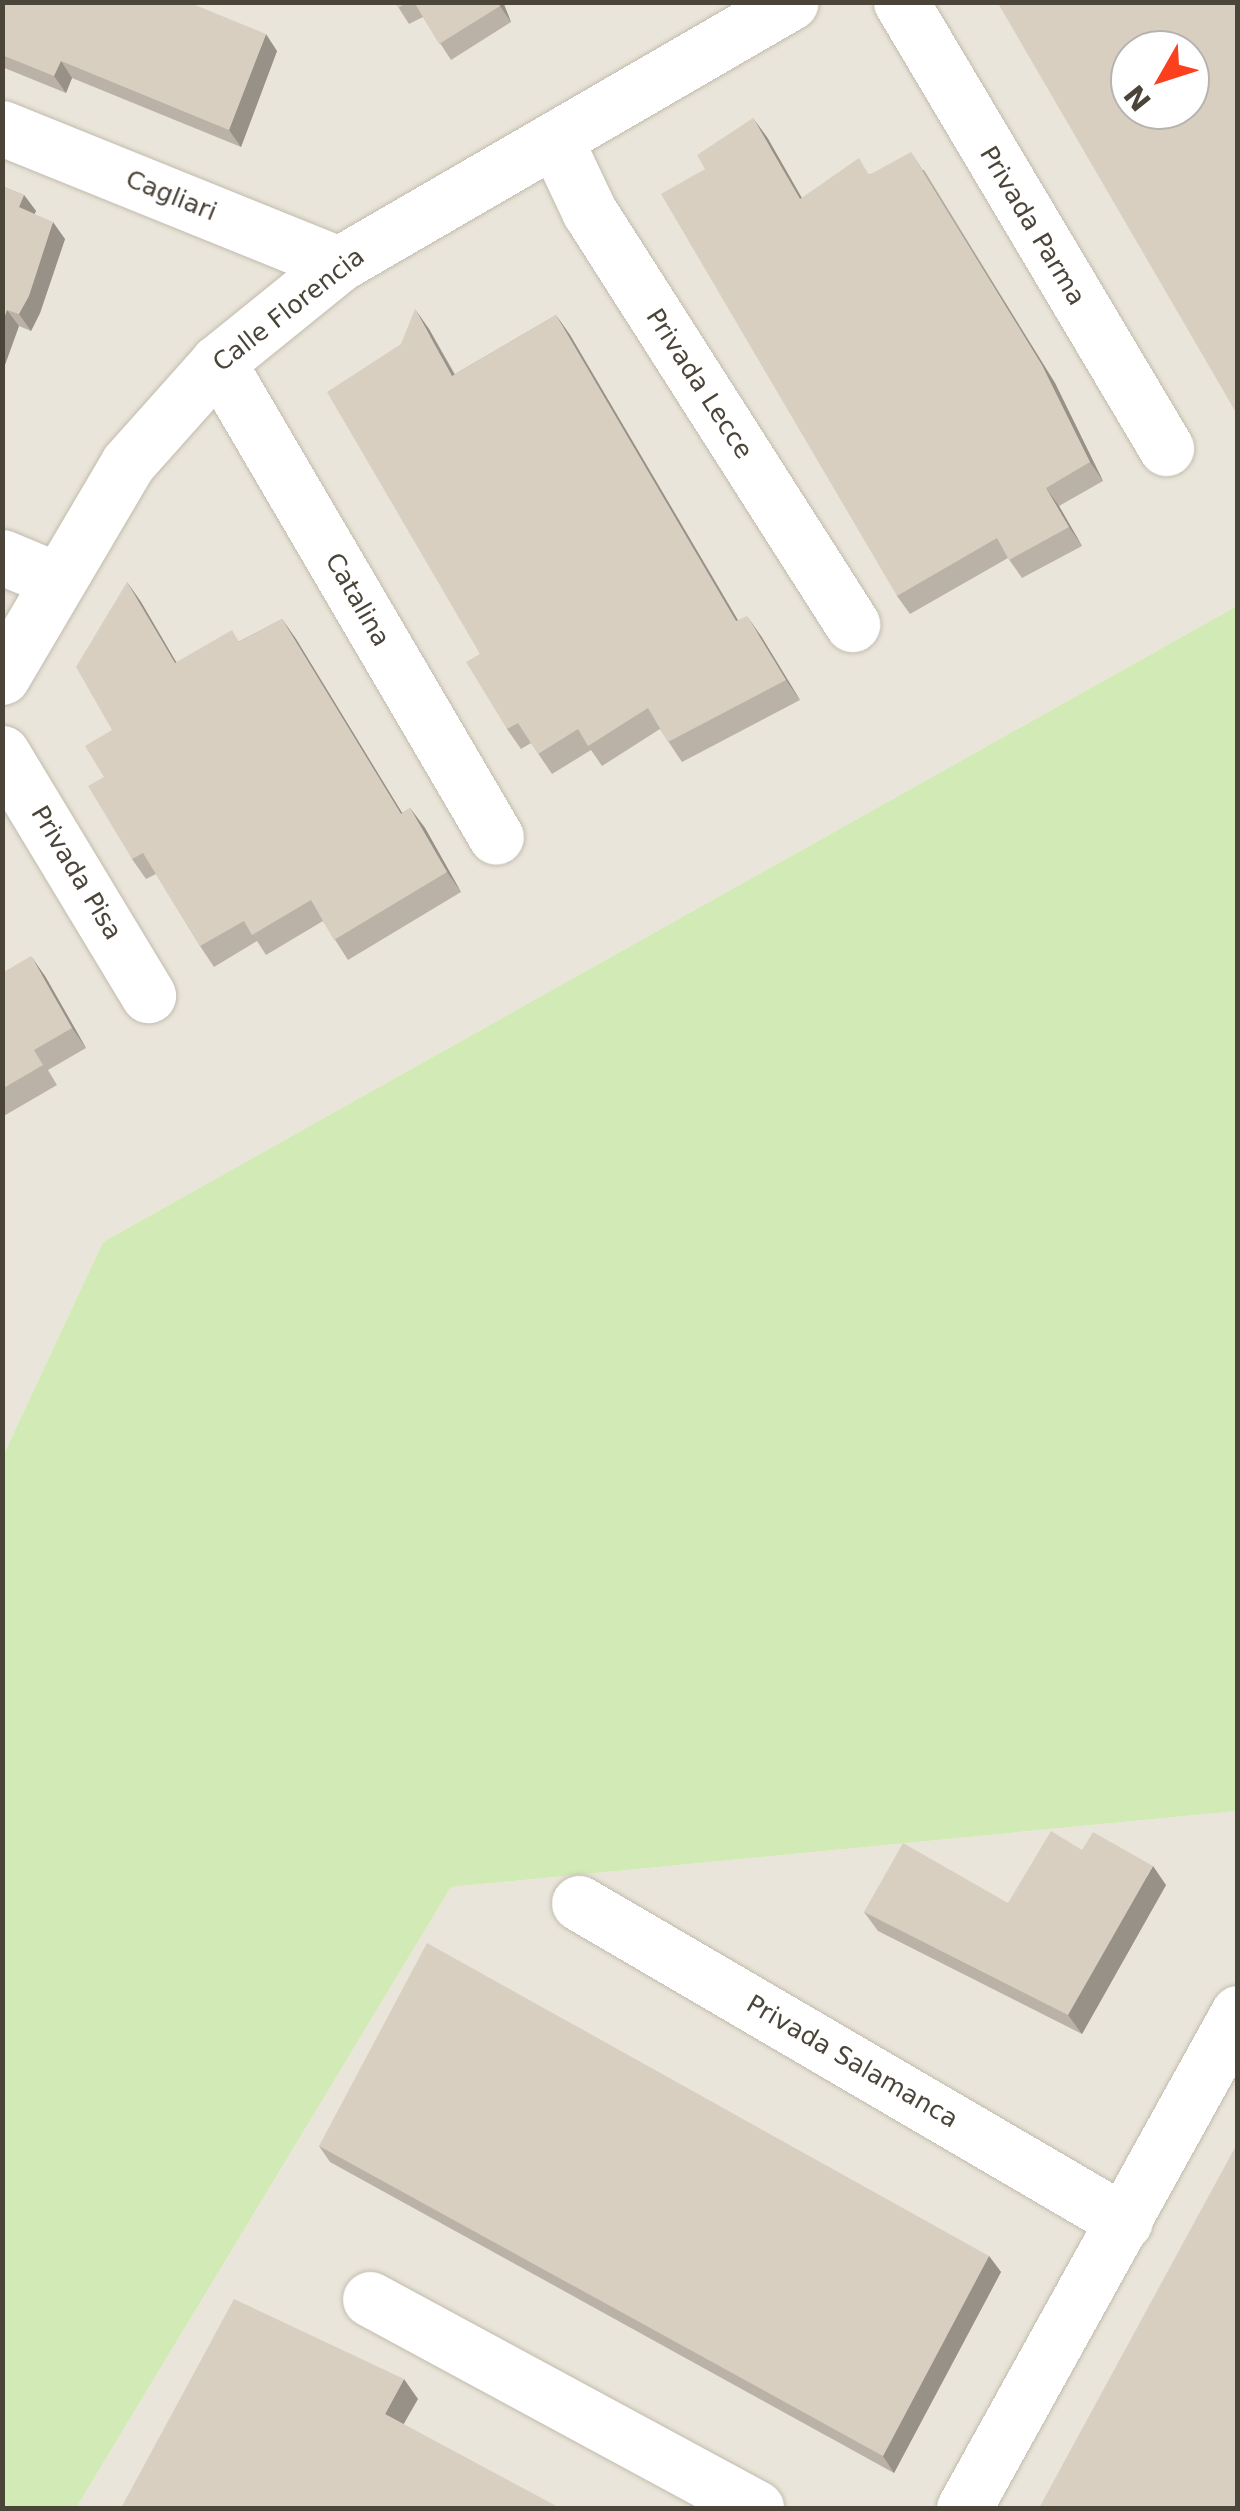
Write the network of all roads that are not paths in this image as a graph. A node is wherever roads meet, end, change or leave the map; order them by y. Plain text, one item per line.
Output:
1 (791, 2) edge
2 (901, 2) edge
3 (2, 128) edge
4 (555, 140) junction
5 (339, 264) junction
6 (218, 362) junction
7 (1166, 448) dead end
8 (2, 557) edge
9 (55, 579) junction
10 (852, 624) dead end
11 (2, 676) edge
12 (2, 753) edge
13 (496, 838) dead end
14 (148, 995) dead end
15 (580, 1903) dead end
16 (1238, 2013) edge
17 (1125, 2222) junction
18 (370, 2300) dead end
19 (756, 2508) edge
20 (964, 2508) edge

1 - 4 street, Calle Florencia
2 - 7 street, Privada Parma
3 - 5 street, Cagliari
4 - 5 street, Calle Florencia
4 - 10 street, Privada Lecce
5 - 6 street, Calle Florencia
6 - 9 street, Calle Florencia
6 - 13 street, Catalina
8 - 9 street
9 - 11 street, Calle Florencia
12 - 14 street, Privada Pisa
15 - 17 street, Privada Salamanca
16 - 17 street
17 - 20 street
18 - 19 street

